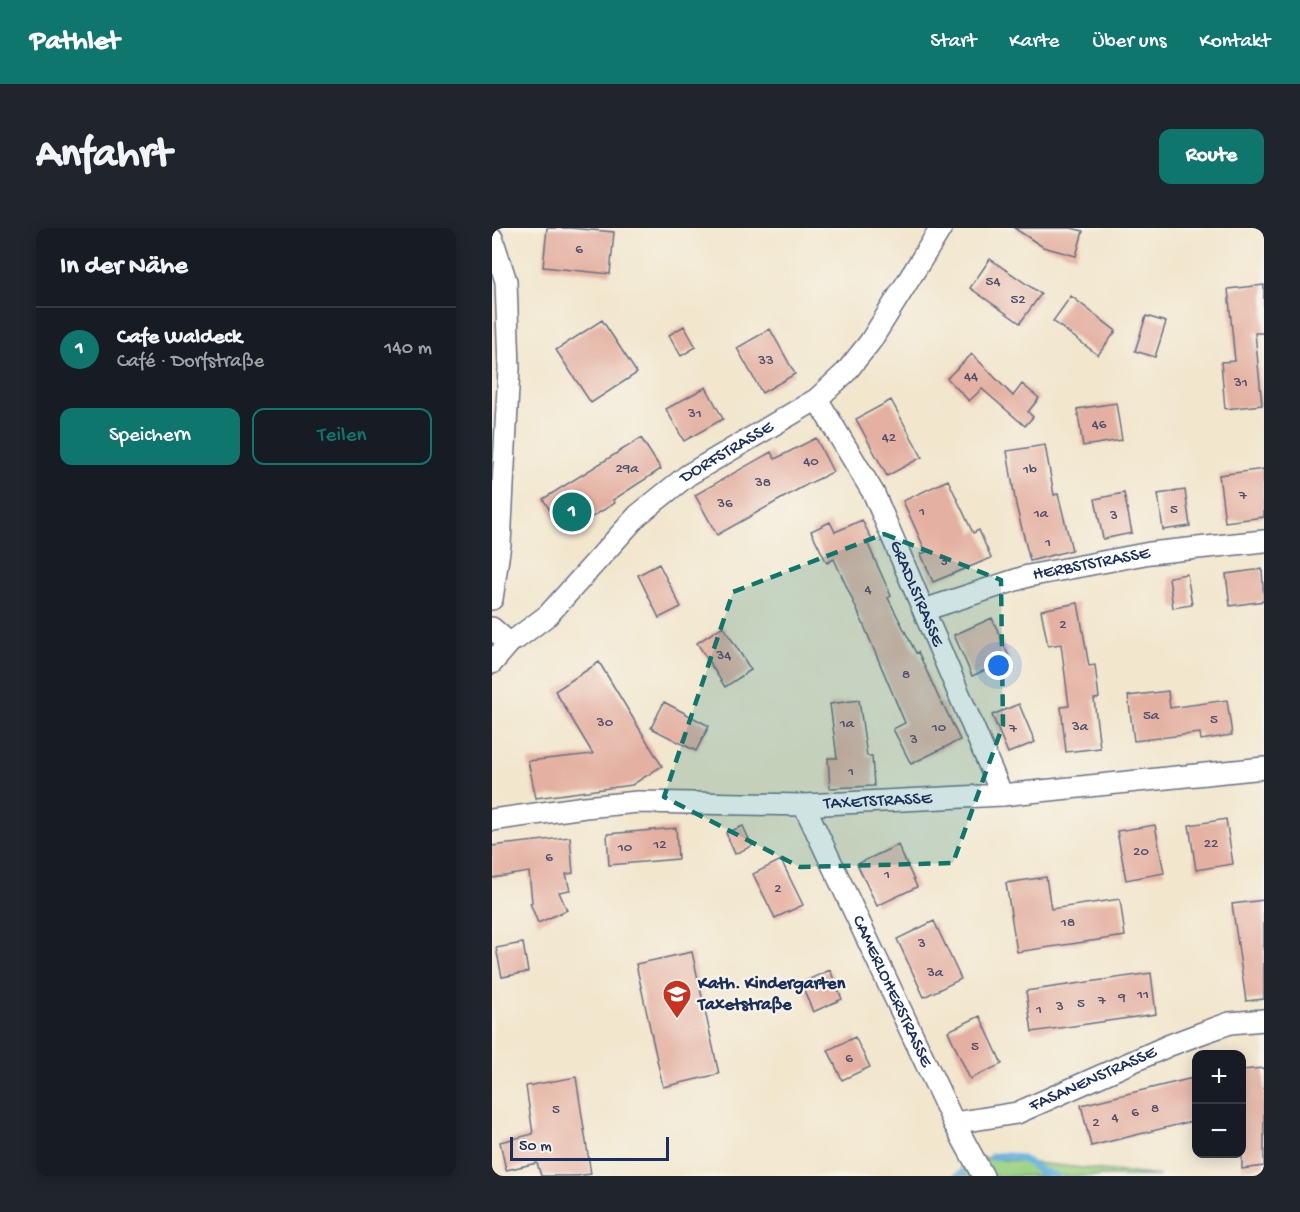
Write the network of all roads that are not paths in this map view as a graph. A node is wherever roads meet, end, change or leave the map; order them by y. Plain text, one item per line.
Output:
1 (941, 228) edge
2 (492, 238) edge
3 (818, 399) junction
4 (499, 417) edge
5 (1264, 540) edge
6 (492, 599) edge
7 (924, 610) junction
8 (492, 628) edge
9 (509, 643) junction
10 (492, 663) edge
11 (1264, 768) edge
12 (1002, 795) junction
13 (804, 805) junction
14 (492, 820) edge
15 (1264, 1020) edge
16 (954, 1123) junction
17 (983, 1176) edge

1 - 3 street, DORFSTRASSE
2 - 4 street
3 - 7 street, GRADLSTRASSE
3 - 9 street, DORFSTRASSE
4 - 6 street
5 - 7 street, HERBSTSTRASSE
7 - 12 street, GRADLSTRASSE
8 - 9 street
9 - 10 street, DORFSTRASSE
11 - 12 street, TAXETSTRASSE
12 - 13 street, TAXETSTRASSE
13 - 14 street, TAXETSTRASSE
13 - 16 street, CAMERLOHERSTRASSE
15 - 16 street, FASANENSTRASSE
16 - 17 street, CAMERLOHERSTRASSE

